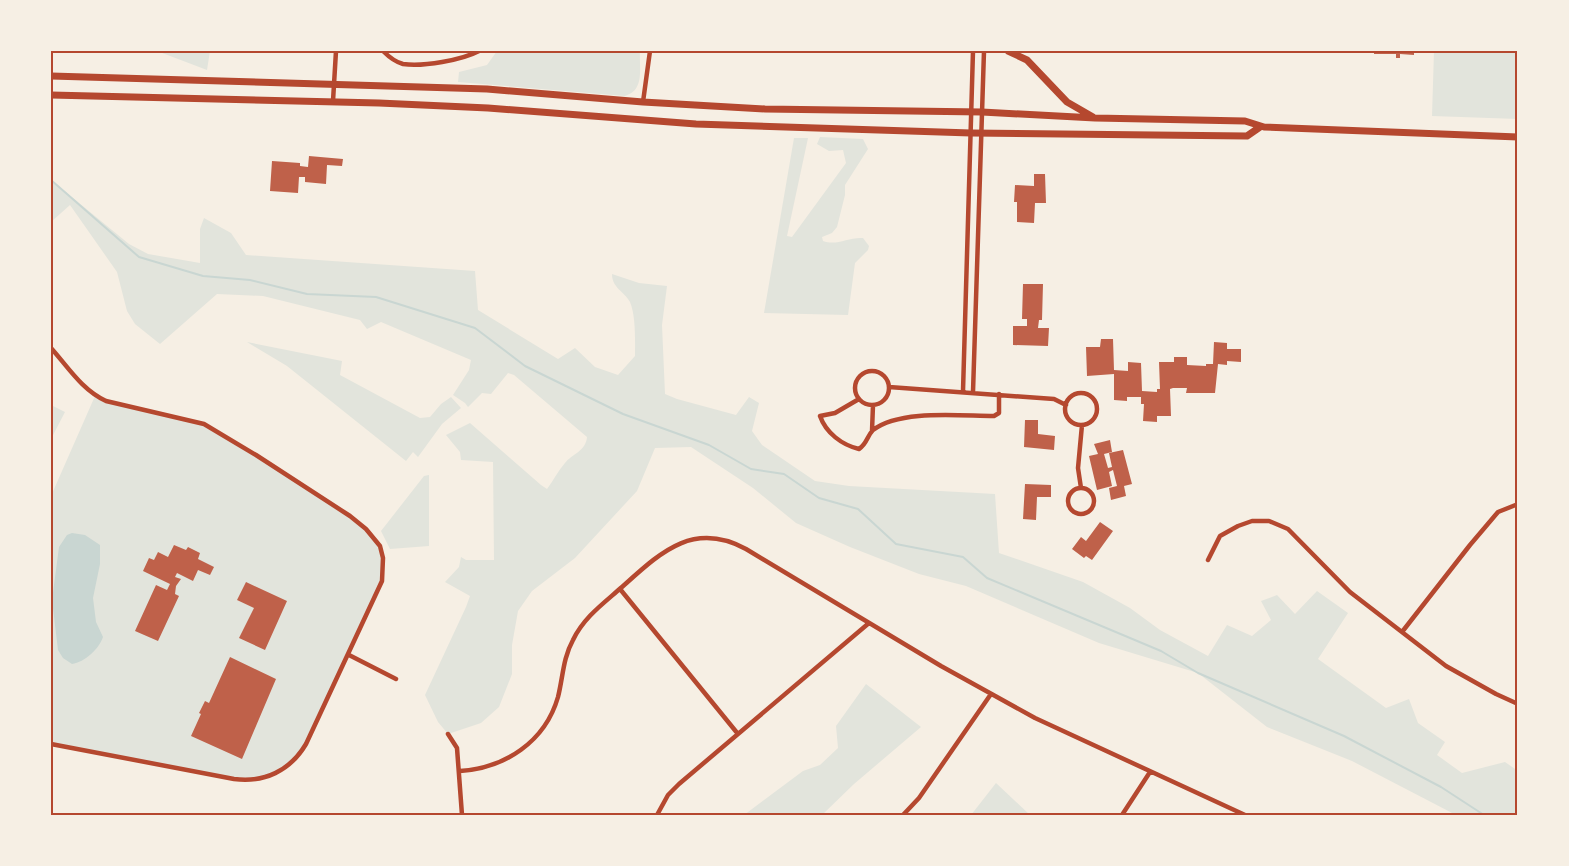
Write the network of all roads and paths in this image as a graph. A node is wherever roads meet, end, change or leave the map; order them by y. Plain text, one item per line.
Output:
1 (336, 51) edge
2 (383, 51) edge
3 (479, 51) edge
4 (650, 51) edge
5 (973, 51) edge
6 (984, 51) edge
7 (1008, 51) edge
8 (51, 76) edge
9 (334, 84) junction
10 (51, 95) edge
11 (333, 101) junction
12 (643, 102) junction
13 (971, 112) junction
14 (982, 112) junction
15 (1095, 118) junction
16 (1260, 127) junction
17 (982, 132) junction
18 (970, 133) junction
19 (1518, 137) edge
20 (51, 348) edge
21 (890, 387) junction
22 (963, 391) junction
23 (973, 392) junction
24 (999, 394) junction
25 (859, 399) junction
26 (873, 405) junction
27 (1066, 405) junction
28 (1082, 425) junction
29 (872, 431) junction
30 (1081, 488) junction
31 (1518, 504) edge
32 (1208, 560) dead end
33 (620, 589) junction
34 (869, 623) junction
35 (1402, 632) junction
36 (349, 655) junction
37 (396, 679) dead end
38 (992, 694) junction
39 (1518, 704) edge
40 (448, 734) dead end
41 (738, 734) junction
42 (51, 744) edge
43 (460, 771) junction
44 (1150, 772) junction
45 (462, 815) edge
46 (657, 815) edge
47 (903, 815) edge
48 (1122, 815) edge
49 (1245, 815) edge

1 - 9 street
2 - 3 street
4 - 12 street
5 - 13 street
6 - 14 street
7 - 15 main road
8 - 9 main road
9 - 11 street
9 - 12 main road
10 - 11 main road
11 - 18 main road
12 - 13 main road
13 - 14 main road
13 - 18 street
14 - 15 main road
14 - 17 street
15 - 16 main road
16 - 17 main road
16 - 19 main road
17 - 18 main road
17 - 23 street
18 - 22 street
20 - 36 street
21 - 22 street
21 - 25 street
21 - 26 street
22 - 23 street
23 - 24 street
24 - 27 street
24 - 29 street
25 - 26 street
25 - 29 street
26 - 29 street
27 - 28 street
27 - 28 street
28 - 30 street
30 - 30 street
31 - 35 street
32 - 35 street
33 - 34 street
33 - 41 street
33 - 43 street
34 - 38 street
34 - 41 street
35 - 39 street
36 - 37 street
36 - 42 street
38 - 44 street
38 - 47 street
40 - 43 street
41 - 46 street
43 - 45 street
44 - 48 street
44 - 49 street

